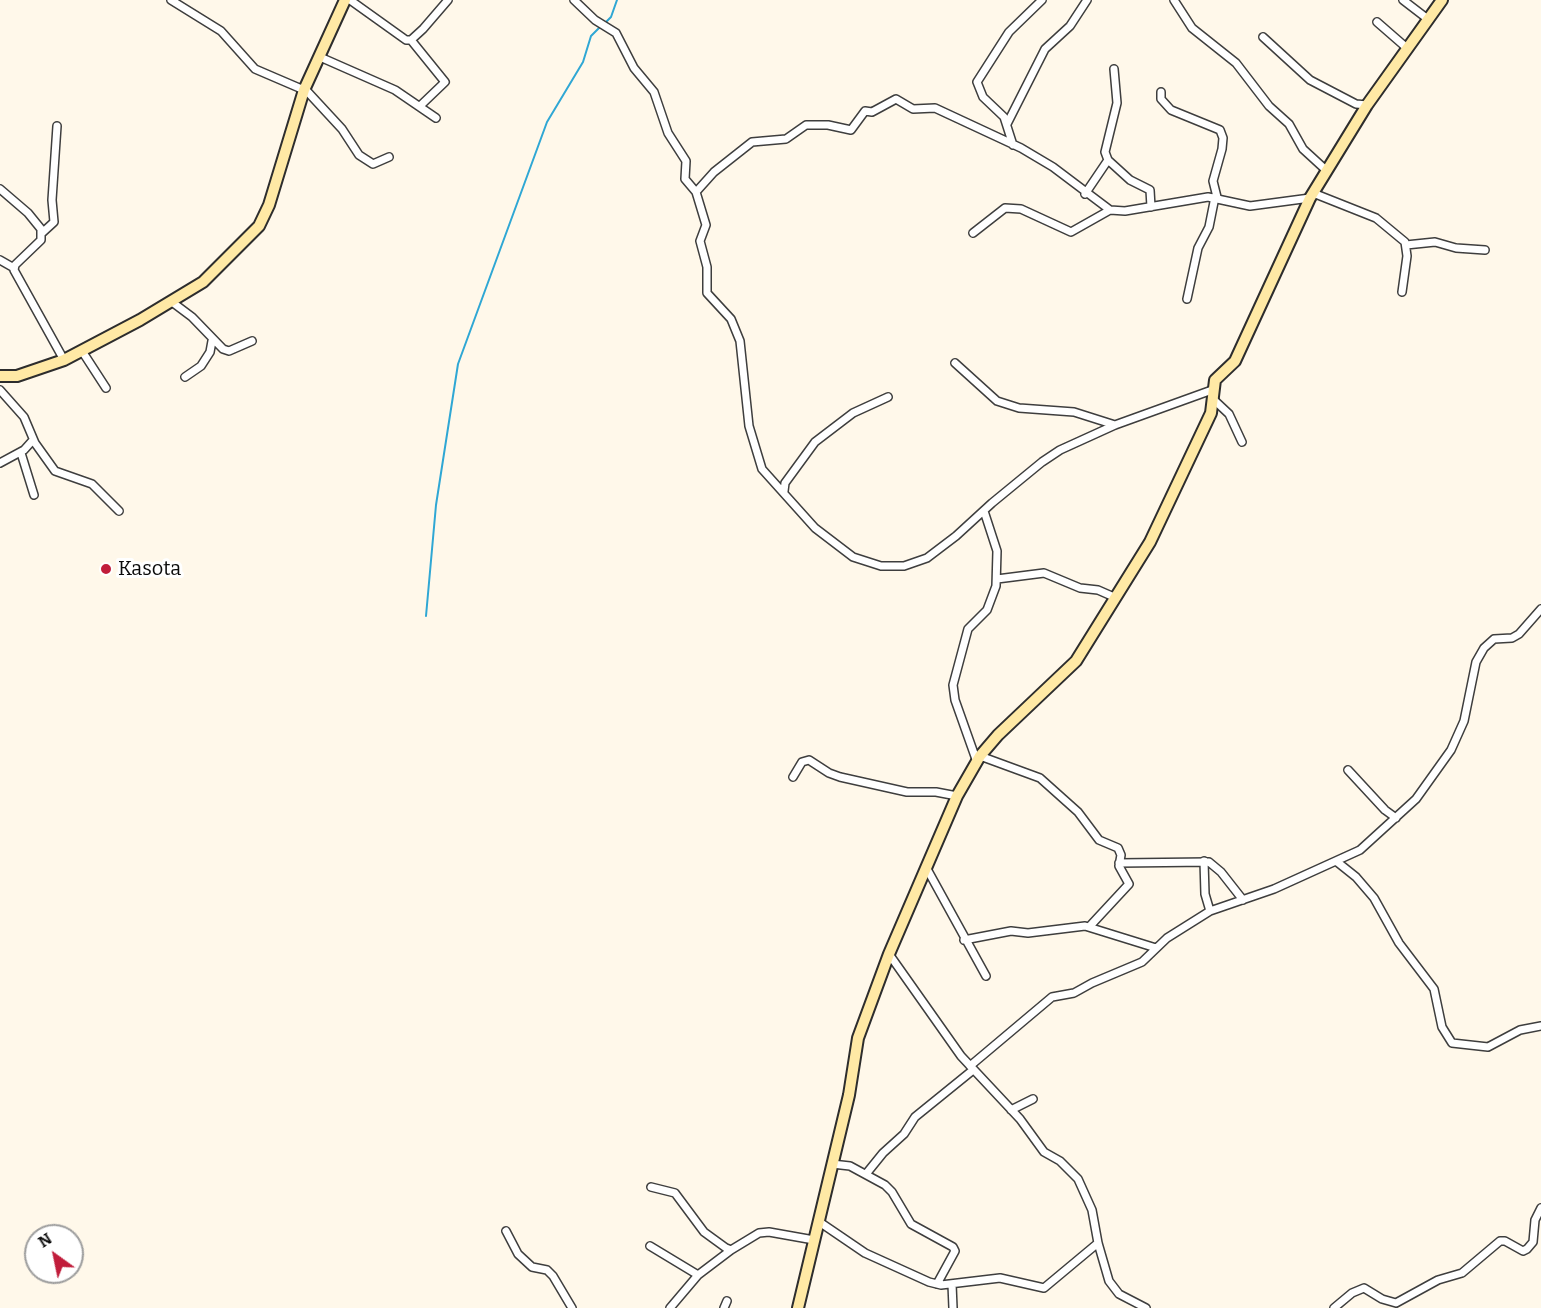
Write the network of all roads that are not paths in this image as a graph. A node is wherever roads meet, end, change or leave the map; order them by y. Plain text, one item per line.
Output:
1 (171, 0) edge
2 (345, 0) edge
3 (350, 0) edge
4 (447, 0) edge
5 (574, 0) edge
6 (1042, 0) edge
7 (1087, 0) edge
8 (1174, 0) edge
9 (1403, 0) edge
10 (1442, 0) edge
11 (1429, 20) junction
12 (1377, 21) dead end
13 (1263, 37) dead end
14 (411, 40) junction
15 (1408, 50) junction
16 (320, 57) junction
17 (1114, 69) dead end
18 (305, 89) junction
19 (1161, 92) dead end
20 (1367, 105) junction
21 (420, 106) junction
22 (436, 118) dead end
23 (1007, 124) junction
24 (57, 126) dead end
25 (1013, 145) junction
26 (389, 157) dead end
27 (1108, 160) junction
28 (1327, 171) junction
29 (0, 189) edge
30 (696, 192) junction
31 (1085, 194) junction
32 (1311, 196) junction
33 (1216, 197) junction
34 (1151, 207) junction
35 (1110, 210) junction
36 (42, 232) junction
37 (973, 233) dead end
38 (1406, 245) junction
39 (1485, 249) dead end
40 (0, 261) edge
41 (14, 268) junction
42 (1402, 292) dead end
43 (1188, 299) dead end
44 (172, 302) junction
45 (212, 341) junction
46 (252, 341) dead end
47 (82, 351) junction
48 (64, 360) junction
49 (955, 363) dead end
50 (0, 376) edge
51 (185, 377) dead end
52 (106, 388) dead end
53 (0, 390) edge
54 (1212, 395) junction
55 (888, 397) dead end
56 (1115, 425) junction
57 (33, 440) junction
58 (1242, 442) dead end
59 (21, 453) junction
60 (0, 463) edge
61 (784, 491) junction
62 (34, 495) dead end
63 (119, 511) dead end
64 (984, 511) junction
65 (997, 579) junction
66 (1114, 597) junction
67 (1541, 609) edge
68 (979, 759) junction
69 (1348, 770) dead end
70 (793, 777) dead end
71 (957, 796) junction
72 (1396, 818) junction
73 (1204, 861) junction
74 (1336, 861) junction
75 (1119, 863) junction
76 (927, 869) junction
77 (1243, 900) junction
78 (1210, 911) junction
79 (1090, 926) junction
80 (964, 940) junction
81 (1156, 948) junction
82 (889, 954) junction
83 (986, 976) dead end
84 (1541, 1026) edge
85 (971, 1068) junction
86 (1033, 1099) dead end
87 (1011, 1110) junction
88 (832, 1164) junction
89 (866, 1174) junction
90 (651, 1186) dead end
91 (1541, 1208) edge
92 (818, 1221) junction
93 (506, 1231) dead end
94 (814, 1240) junction
95 (1098, 1243) junction
96 (650, 1246) dead end
97 (731, 1250) junction
98 (698, 1275) junction
99 (937, 1284) junction
100 (952, 1284) junction
101 (572, 1308) edge
102 (670, 1308) edge
103 (798, 1308) edge
104 (953, 1308) edge
105 (1146, 1308) edge
106 (1334, 1308) edge

1 - 18 street
2 - 16 street
3 - 14 street
4 - 14 street
5 - 30 street
6 - 23 street
7 - 23 street
8 - 28 street
9 - 11 street
10 - 11 street
11 - 15 street
12 - 15 street
13 - 20 street
14 - 21 street
15 - 20 street
16 - 18 street
16 - 21 street
17 - 27 street
18 - 26 street
18 - 44 street
19 - 33 street
20 - 28 street
21 - 22 street
23 - 25 street
24 - 36 street
25 - 30 street
25 - 31 street
27 - 31 street
27 - 34 street
28 - 32 street
29 - 36 street
30 - 61 street
31 - 35 street
32 - 33 street
32 - 38 street
32 - 54 street
33 - 34 street
33 - 43 street
34 - 35 street
35 - 37 street
36 - 41 street
38 - 39 street
38 - 42 street
40 - 41 street
41 - 48 street
44 - 45 street
44 - 47 street
45 - 46 street
45 - 51 street
47 - 48 street
47 - 52 street
48 - 50 street
49 - 56 street
53 - 57 street
54 - 56 street
54 - 58 street
54 - 66 street
55 - 61 street
56 - 64 street
57 - 59 street
57 - 63 street
59 - 60 street
59 - 62 street
61 - 64 street
64 - 65 street
65 - 66 street
65 - 68 street
66 - 68 street
67 - 72 street
68 - 71 street
68 - 75 street
69 - 72 street
70 - 71 street
71 - 76 street
72 - 74 street
73 - 75 street
73 - 77 street
73 - 78 street
74 - 77 street
74 - 84 street
75 - 79 street
76 - 80 street
76 - 82 street
77 - 78 street
78 - 81 street
79 - 80 street
79 - 81 street
80 - 83 street
81 - 85 street
82 - 85 street
82 - 88 street
85 - 87 street
85 - 89 street
86 - 87 street
87 - 95 street
88 - 89 street
88 - 92 street
89 - 99 street
90 - 97 street
91 - 106 street
92 - 94 street
92 - 99 street
93 - 101 street
94 - 97 street
94 - 103 street
95 - 100 street
95 - 105 street
96 - 98 street
97 - 98 street
98 - 102 street
99 - 100 street
100 - 104 street

